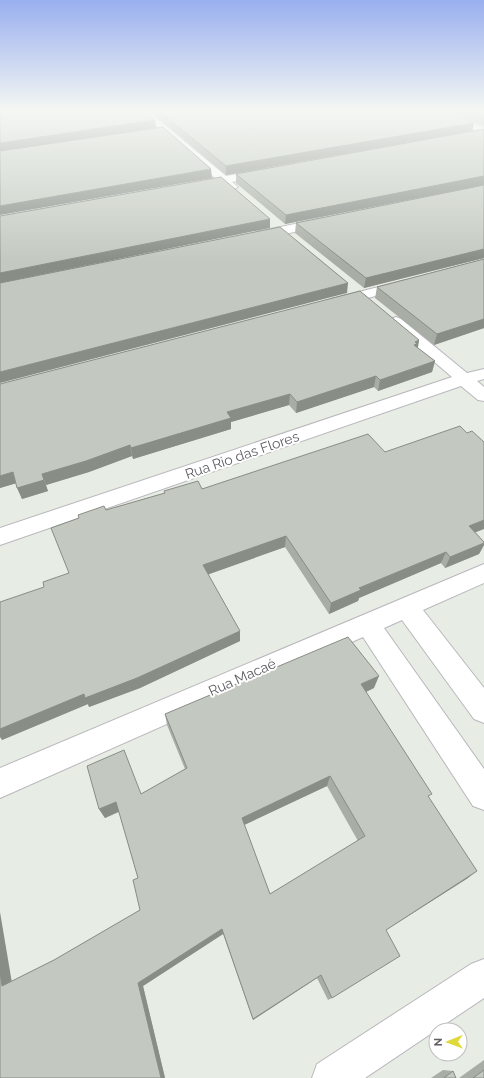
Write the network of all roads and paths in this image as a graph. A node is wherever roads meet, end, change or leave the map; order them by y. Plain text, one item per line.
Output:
1 (202, 161) edge
2 (279, 170) edge
3 (224, 180) junction
4 (186, 187) edge
5 (242, 195) edge
6 (337, 220) edge
7 (271, 221) dead end
8 (283, 231) junction
9 (245, 239) edge
10 (295, 241) edge
11 (423, 279) edge
12 (350, 285) dead end
13 (363, 295) junction
14 (324, 305) edge
15 (374, 305) edge
16 (386, 315) edge
17 (484, 374) edge
18 (464, 379) junction
19 (484, 396) edge
20 (0, 537) edge
21 (484, 573) edge
22 (406, 606) junction
23 (367, 623) junction
24 (484, 710) edge
25 (0, 783) edge
26 (484, 795) edge
27 (484, 977) edge
28 (331, 1078) edge

1 - 3 street
2 - 3 street
3 - 4 street
3 - 5 street
6 - 8 street
7 - 8 street
8 - 9 street
8 - 10 street
11 - 13 street
12 - 13 street
13 - 14 street
13 - 15 street
16 - 18 street
17 - 18 street, Rua Rio das Flores
18 - 19 street
18 - 20 street, Rua Rio das Flores
21 - 22 street, Rua Macaé
22 - 23 street, Rua Macaé
22 - 24 street
23 - 25 street, Rua Macaé
23 - 26 street
27 - 28 street

